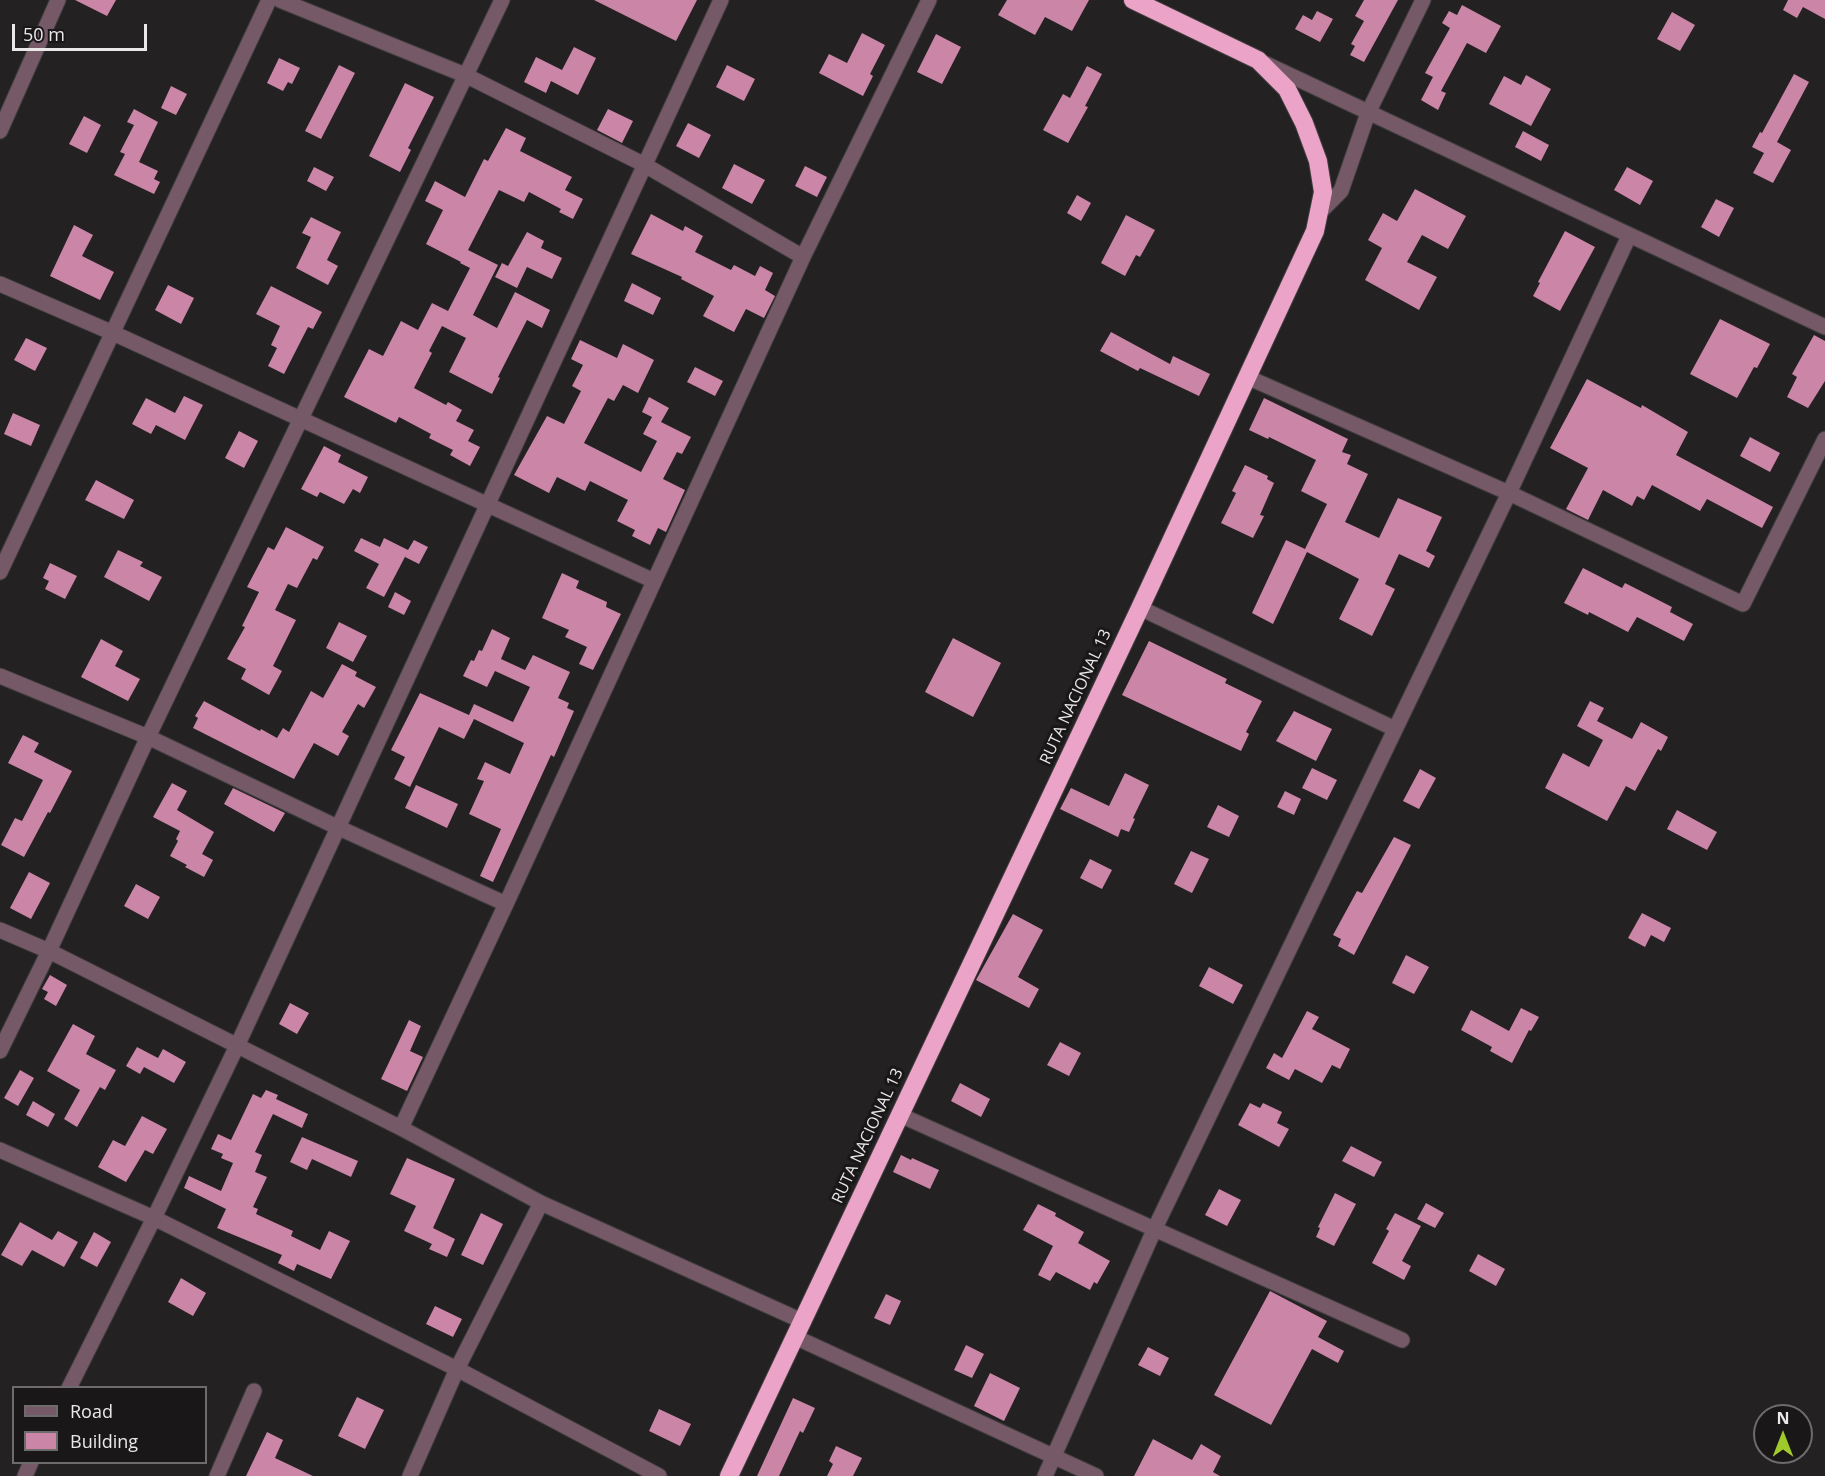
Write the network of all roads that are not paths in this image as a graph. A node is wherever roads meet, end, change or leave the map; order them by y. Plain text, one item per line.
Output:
1 (58, 0) edge
2 (269, 0) edge
3 (280, 0) edge
4 (502, 0) edge
5 (721, 0) edge
6 (929, 0) edge
7 (1133, 0) edge
8 (1423, 0) edge
9 (1258, 60) junction
10 (465, 75) junction
11 (1368, 113) junction
12 (0, 131) edge
13 (643, 164) junction
14 (1319, 213) junction
15 (1629, 236) junction
16 (803, 257) junction
17 (0, 284) edge
18 (1825, 327) edge
19 (112, 333) junction
20 (1247, 377) junction
21 (301, 420) junction
22 (1825, 439) edge
23 (1509, 493) junction
24 (488, 504) junction
25 (0, 572) edge
26 (654, 580) junction
27 (1140, 608) junction
28 (0, 676) edge
29 (1395, 729) junction
30 (148, 737) junction
31 (338, 827) junction
32 (506, 904) junction
33 (0, 930) edge
34 (49, 951) junction
35 (237, 1046) junction
36 (0, 1051) edge
37 (900, 1115) junction
38 (401, 1128) junction
39 (0, 1150) edge
40 (541, 1203) junction
41 (154, 1218) junction
42 (1155, 1228) junction
43 (799, 1329) junction
44 (1402, 1340) dead end
45 (457, 1369) junction
46 (70, 1386) edge
47 (254, 1391) dead end
48 (1053, 1457) junction
49 (217, 1476) edge
50 (410, 1476) edge
51 (659, 1476) edge
52 (729, 1476) edge
53 (1045, 1476) edge
54 (1096, 1476) edge

1 - 12 street
2 - 19 street
3 - 10 street
4 - 10 street
5 - 13 street
6 - 16 street
7 - 9 highway, RUTA NACIONAL 13
8 - 11 street
9 - 11 street
9 - 14 highway, RUTA NACIONAL 13
10 - 13 street
10 - 21 street
11 - 14 street
11 - 15 street
13 - 16 street
13 - 24 street
14 - 20 highway, RUTA NACIONAL 13
15 - 18 street
15 - 23 street
16 - 26 street
17 - 19 street
19 - 21 street
19 - 25 street
20 - 23 street
20 - 27 highway, RUTA NACIONAL 13
21 - 24 street
21 - 30 street
22 - 23 street
23 - 29 street
24 - 26 street
24 - 31 street
26 - 32 street
27 - 29 street
27 - 37 highway, RUTA NACIONAL 13
28 - 30 street
29 - 42 street
30 - 31 street
30 - 34 street
31 - 32 street
31 - 35 street
32 - 38 street
33 - 34 street
34 - 35 street
34 - 36 street
35 - 38 street
35 - 41 street
37 - 42 street
37 - 43 highway, RUTA NACIONAL 13
38 - 40 street
39 - 41 street
40 - 43 street
40 - 45 street
41 - 45 street
41 - 46 street
42 - 44 street
42 - 48 street
43 - 48 street
43 - 52 highway, RUTA NACIONAL 13
45 - 50 street
45 - 51 street
47 - 49 street
48 - 53 street
48 - 54 street

